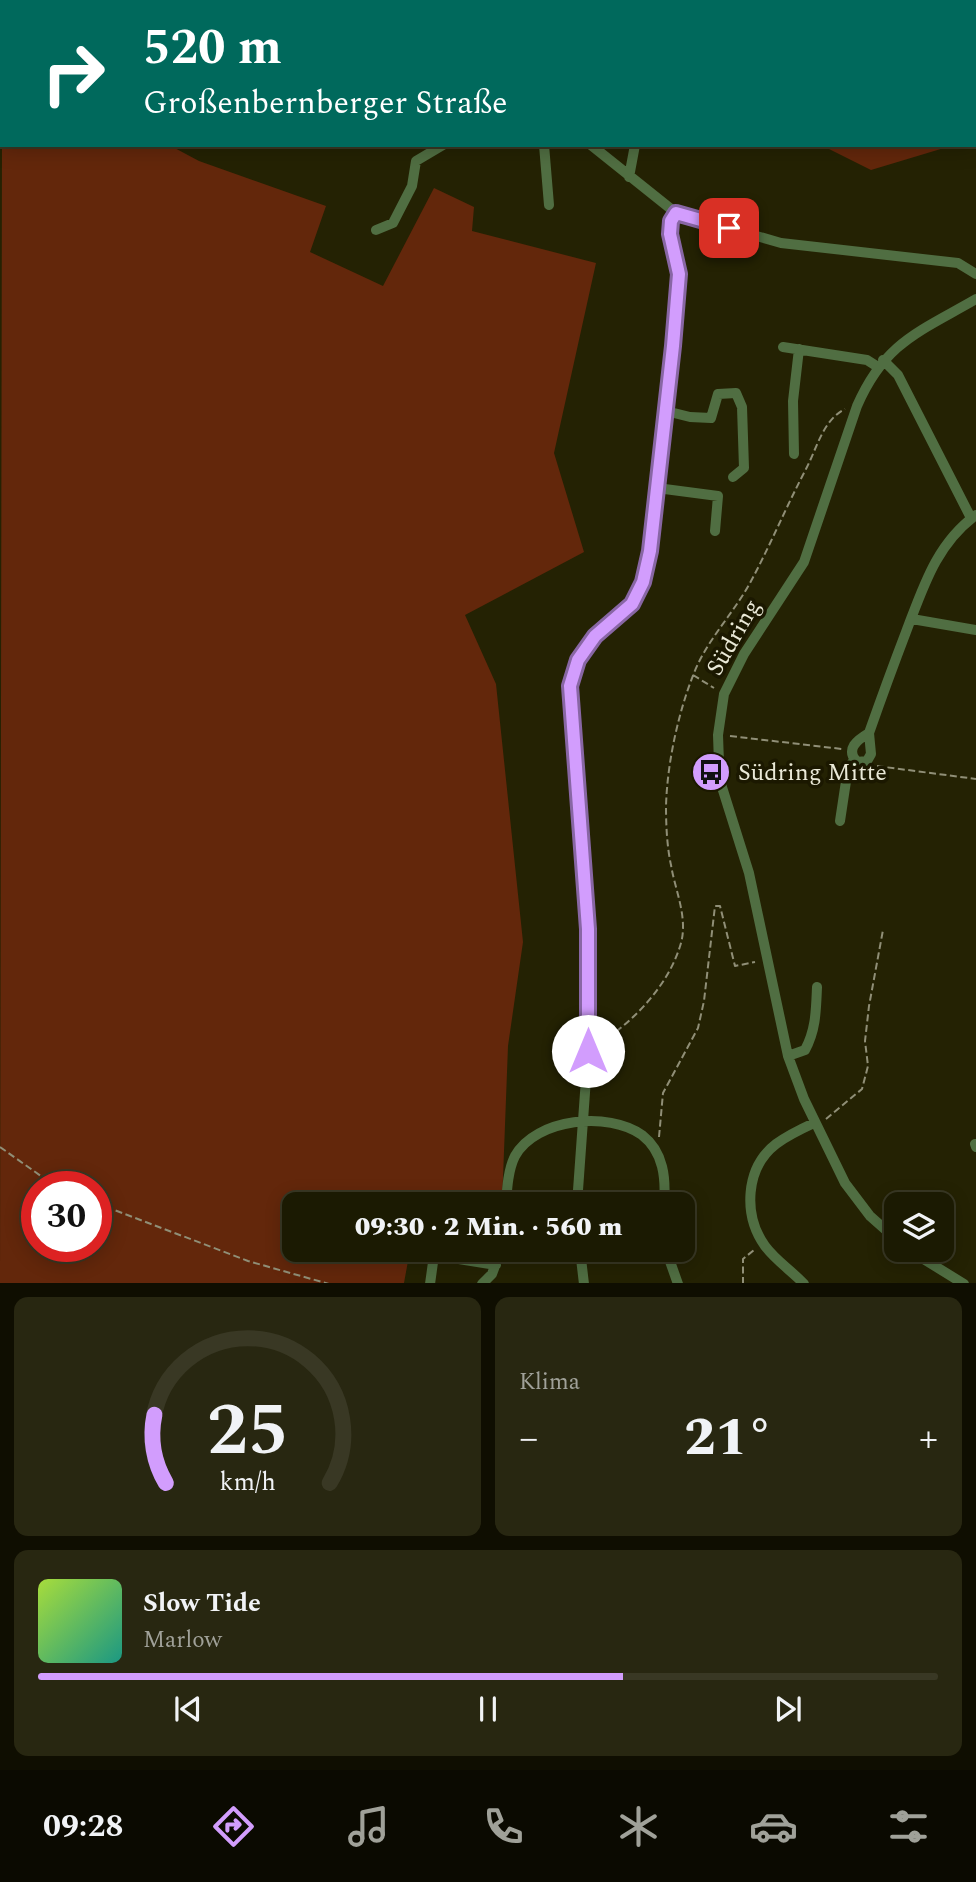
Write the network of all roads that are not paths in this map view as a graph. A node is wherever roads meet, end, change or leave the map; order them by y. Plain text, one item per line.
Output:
1 (439, 147) edge
2 (544, 147) edge
3 (593, 147) edge
4 (635, 147) edge
5 (629, 177) junction
6 (549, 205) dead end
7 (676, 213) junction
8 (376, 230) dead end
9 (976, 274) edge
10 (976, 299) edge
11 (783, 347) dead end
12 (799, 349) junction
13 (880, 363) junction
14 (666, 411) junction
15 (794, 454) dead end
16 (733, 477) dead end
17 (657, 488) junction
18 (973, 516) edge
19 (715, 531) dead end
20 (912, 619) junction
21 (976, 629) edge
22 (869, 733) junction
23 (853, 755) junction
24 (840, 821) dead end
25 (817, 987) dead end
26 (788, 1056) junction
27 (584, 1122) junction
28 (814, 1123) junction
29 (507, 1192) edge
30 (578, 1192) edge
31 (665, 1192) edge
32 (884, 1228) edge
33 (581, 1262) edge
34 (670, 1262) edge
35 (929, 1262) edge
36 (494, 1274) edge
37 (430, 1283) edge
38 (482, 1283) edge
39 (584, 1283) edge
40 (678, 1283) edge
41 (804, 1283) edge
42 (964, 1283) edge

1 - 8 street
2 - 6 street
3 - 5 street
4 - 5 street
5 - 7 street
7 - 9 street
7 - 14 street
10 - 13 street, Südring
11 - 12 street
12 - 13 street
12 - 15 street
13 - 18 street
13 - 26 street, Südring
14 - 16 street
14 - 17 street
17 - 19 street
17 - 27 street
18 - 20 street
20 - 21 street
20 - 22 street
22 - 23 street
22 - 23 street
23 - 24 street
25 - 26 street
26 - 28 street, Südring
27 - 29 street
27 - 30 street
27 - 31 street
28 - 32 street, Südring
28 - 41 street
33 - 39 street
34 - 40 street
35 - 42 street
36 - 37 street
36 - 38 street

